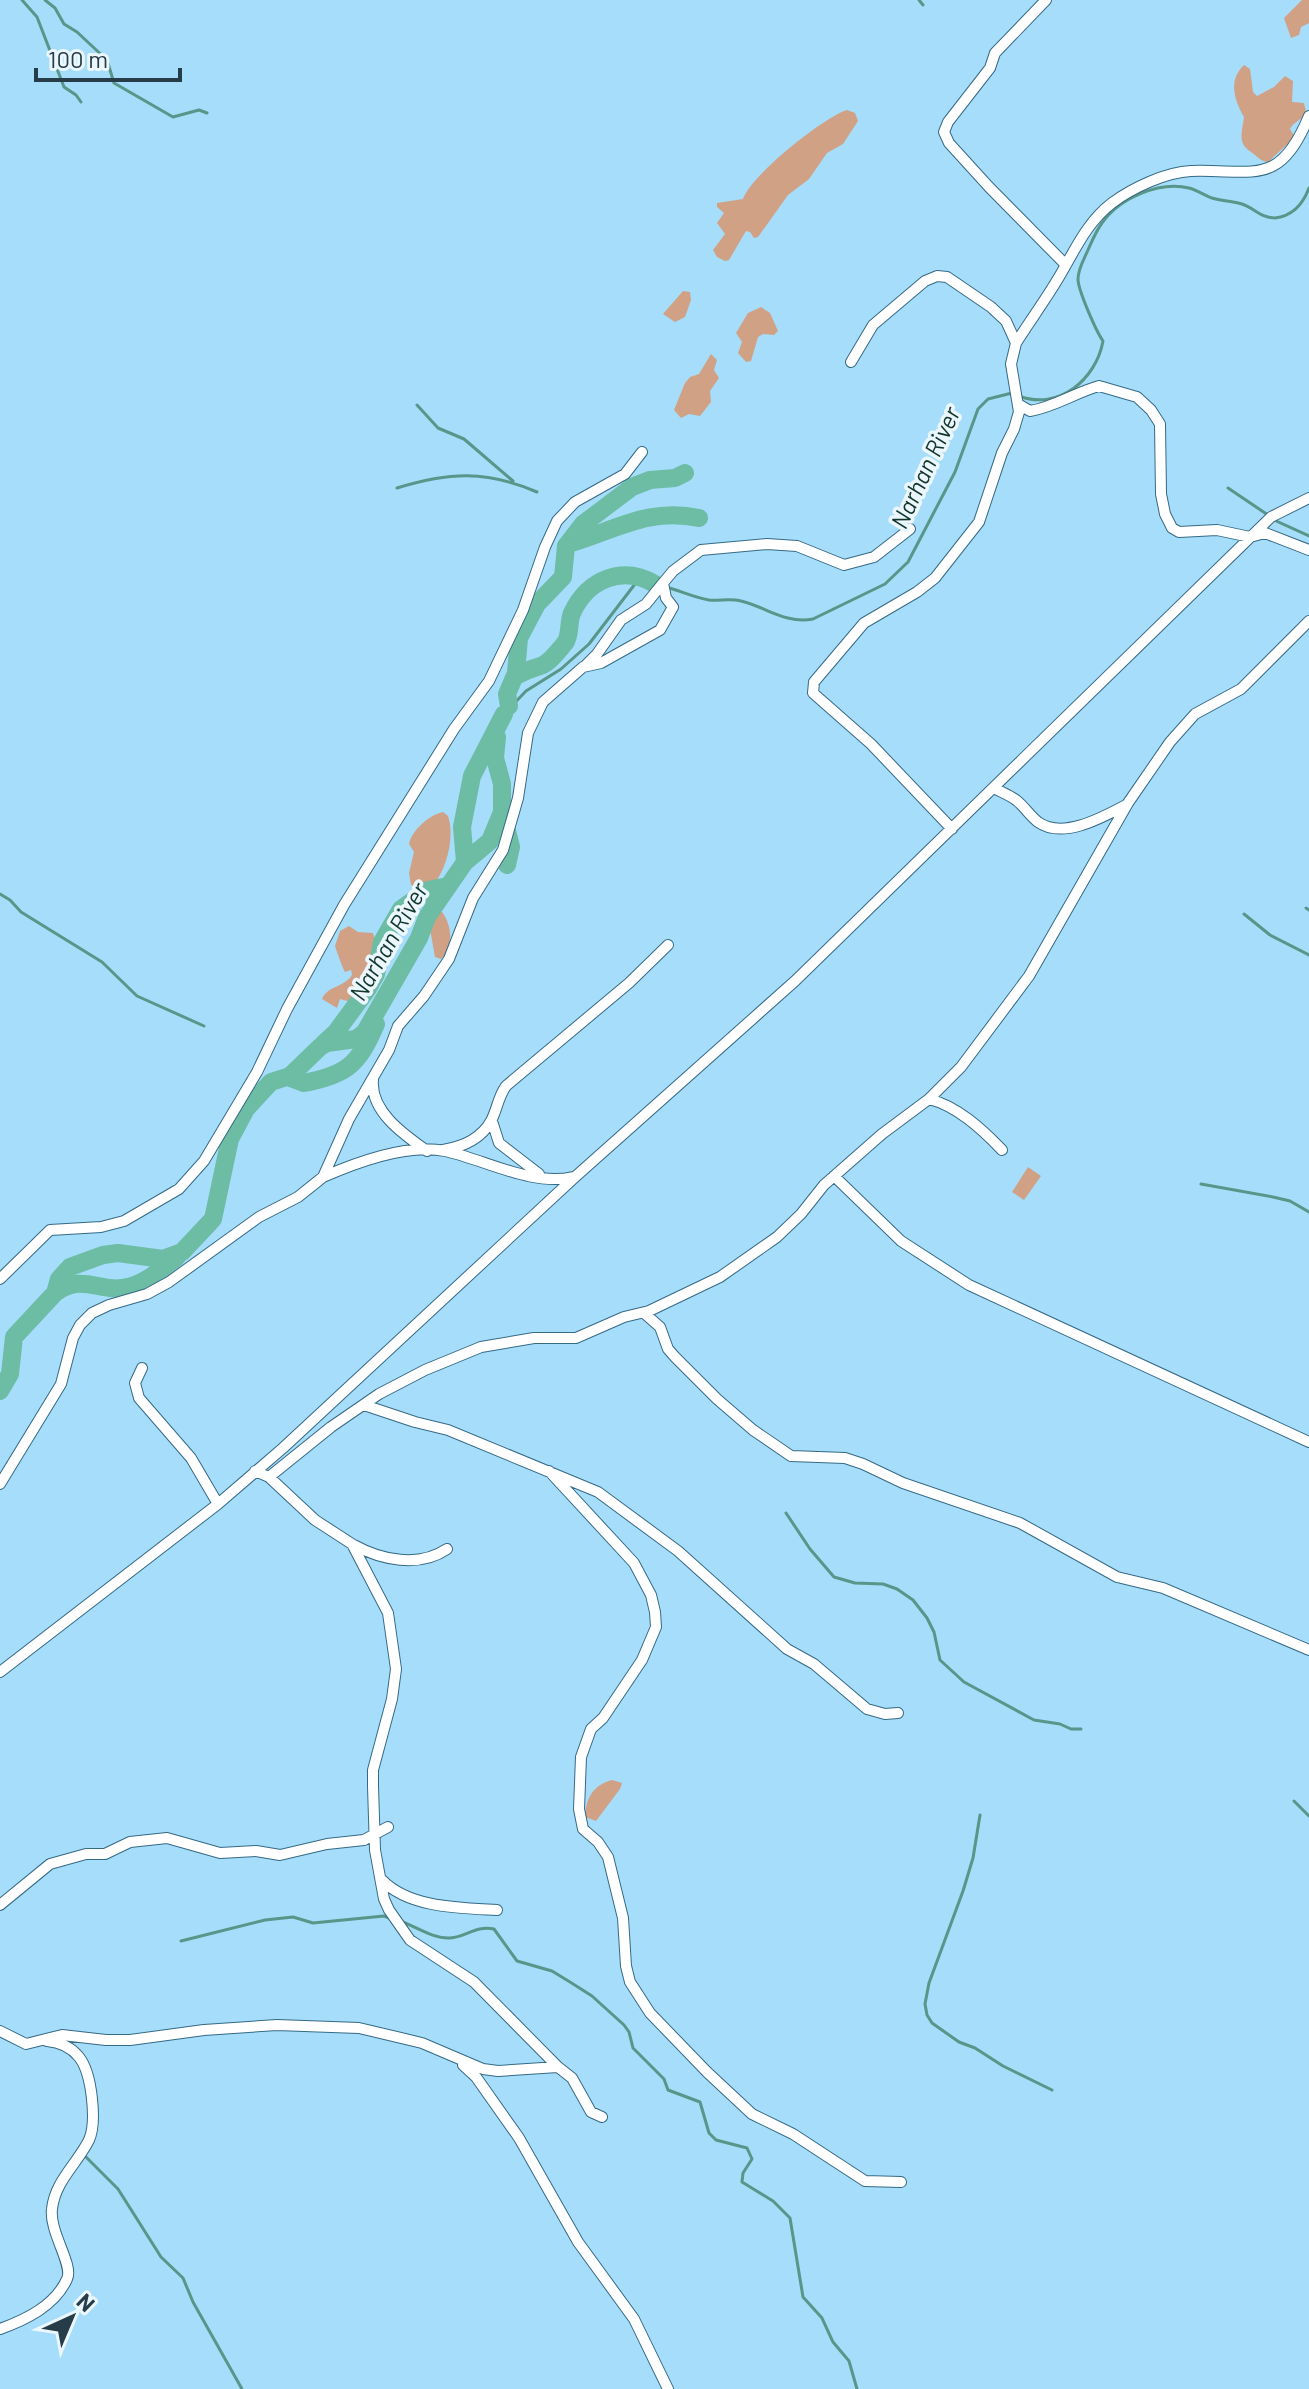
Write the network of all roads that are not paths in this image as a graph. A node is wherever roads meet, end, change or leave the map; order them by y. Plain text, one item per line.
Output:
1 (1046, 0) edge
2 (1309, 116) edge
3 (1066, 265) junction
4 (1016, 343) junction
5 (851, 362) dead end
6 (1018, 404) junction
7 (642, 452) dead end
8 (1309, 498) edge
9 (910, 529) dead end
10 (1250, 537) junction
11 (1307, 551) edge
12 (663, 583) junction
13 (1309, 612) edge
14 (1306, 624) edge
15 (583, 667) junction
16 (994, 788) junction
17 (1128, 803) junction
18 (952, 829) junction
19 (668, 945) dead end
20 (373, 1076) junction
21 (929, 1099) junction
22 (492, 1121) junction
23 (443, 1150) junction
24 (1002, 1150) dead end
25 (427, 1151) junction
26 (834, 1176) junction
27 (323, 1177) junction
28 (575, 1177) junction
29 (544, 1178) junction
30 (0, 1279) edge
31 (644, 1313) junction
32 (142, 1368) dead end
33 (364, 1405) junction
34 (1309, 1442) edge
35 (255, 1471) junction
36 (549, 1471) junction
37 (269, 1477) junction
38 (0, 1484) edge
39 (218, 1504) junction
40 (352, 1544) junction
41 (447, 1549) dead end
42 (1309, 1650) edge
43 (0, 1672) edge
44 (898, 1713) dead end
45 (388, 1827) dead end
46 (374, 1835) junction
47 (381, 1879) junction
48 (0, 1905) edge
49 (497, 1910) dead end
50 (0, 2031) edge
51 (41, 2041) junction
52 (459, 2061) junction
53 (558, 2067) junction
54 (602, 2117) dead end
55 (901, 2182) dead end
56 (0, 2329) edge
57 (668, 2389) edge

1 - 3 street
2 - 3 street
3 - 4 street
4 - 5 street
4 - 6 street
6 - 10 street
6 - 18 street
7 - 30 street
8 - 10 street
9 - 12 street
10 - 11 street
10 - 16 street
12 - 15 street
12 - 15 street
13 - 14 street
14 - 17 street
15 - 20 street
16 - 17 street
16 - 18 street
17 - 21 street
18 - 28 street
19 - 22 street
20 - 25 street
20 - 27 street
21 - 24 street
21 - 26 street
22 - 23 street
22 - 29 street
23 - 25 street
23 - 29 street
25 - 27 street
26 - 31 street
26 - 34 street
27 - 38 street
28 - 29 street
28 - 35 street
31 - 33 street
31 - 42 street
32 - 39 street
33 - 36 street
33 - 37 street
35 - 37 street
35 - 39 street
36 - 44 street
36 - 55 street
37 - 40 street
39 - 43 street
40 - 41 street
40 - 46 street
45 - 46 street
46 - 47 street
46 - 48 street
47 - 49 street
47 - 53 street
50 - 51 street
51 - 52 street
51 - 56 street
52 - 53 street
52 - 57 street
53 - 54 street

